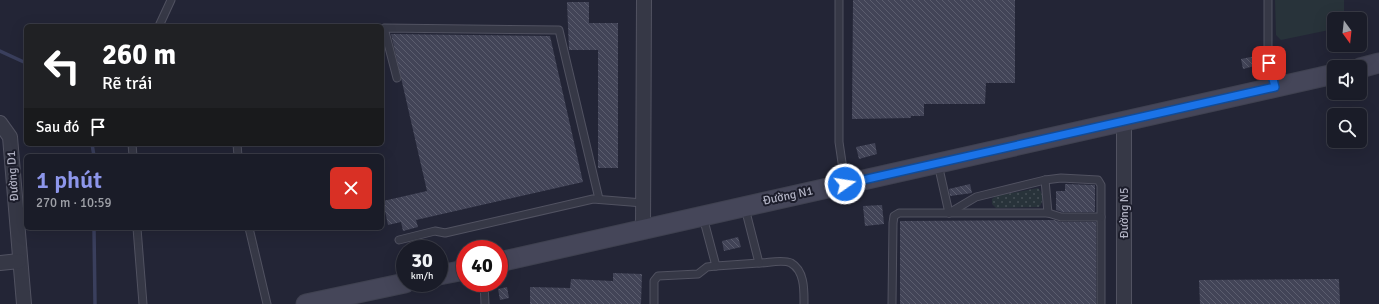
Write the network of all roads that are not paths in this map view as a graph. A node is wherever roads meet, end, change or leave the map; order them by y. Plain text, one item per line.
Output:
1 (171, 0) edge
2 (644, 0) edge
3 (839, 0) edge
4 (1268, 0) edge
5 (159, 24) edge
6 (1379, 63) edge
7 (1367, 66) edge
8 (1327, 76) edge
9 (397, 78) dead end
10 (1275, 87) junction
11 (1124, 121) junction
12 (0, 123) edge
13 (938, 163) junction
14 (1045, 180) junction
15 (845, 184) junction
16 (599, 199) junction
17 (643, 203) junction
18 (745, 206) junction
19 (949, 213) junction
20 (1048, 213) junction
21 (702, 216) junction
22 (1101, 217) junction
23 (137, 230) edge
24 (249, 230) edge
25 (643, 230) junction
26 (399, 240) dead end
27 (508, 260) edge
28 (19, 261) junction
29 (0, 263) edge
30 (759, 263) junction
31 (716, 266) junction
32 (396, 285) edge
33 (484, 292) edge
34 (24, 304) edge
35 (142, 304) edge
36 (267, 304) edge
37 (306, 304) edge
38 (485, 304) edge
39 (654, 304) edge
40 (804, 304) edge
41 (892, 304) edge
42 (1101, 304) edge
43 (1124, 304) edge

1 - 5 lane
2 - 17 street
3 - 15 lane
4 - 10 lane
6 - 7 street
8 - 10 street, Đường N1
9 - 16 lane
10 - 11 street, Đường N1
11 - 13 street, Đường N1
11 - 43 street, Đường N5
12 - 28 street, Đường D1
13 - 15 street, Đường N1
13 - 19 lane
14 - 19 lane
14 - 20 lane
14 - 22 lane
15 - 18 street, Đường N1
16 - 17 lane
16 - 26 lane
17 - 25 street
18 - 21 street, Đường N1
18 - 30 lane
19 - 20 lane
19 - 41 lane
20 - 22 lane
21 - 25 street, Đường N1
21 - 31 lane
22 - 42 lane
23 - 35 lane
24 - 36 lane
25 - 27 street, Đường N1
28 - 29 street
28 - 34 street, Đường D1
30 - 31 lane
30 - 40 lane
31 - 39 lane
32 - 37 street
33 - 38 lane

